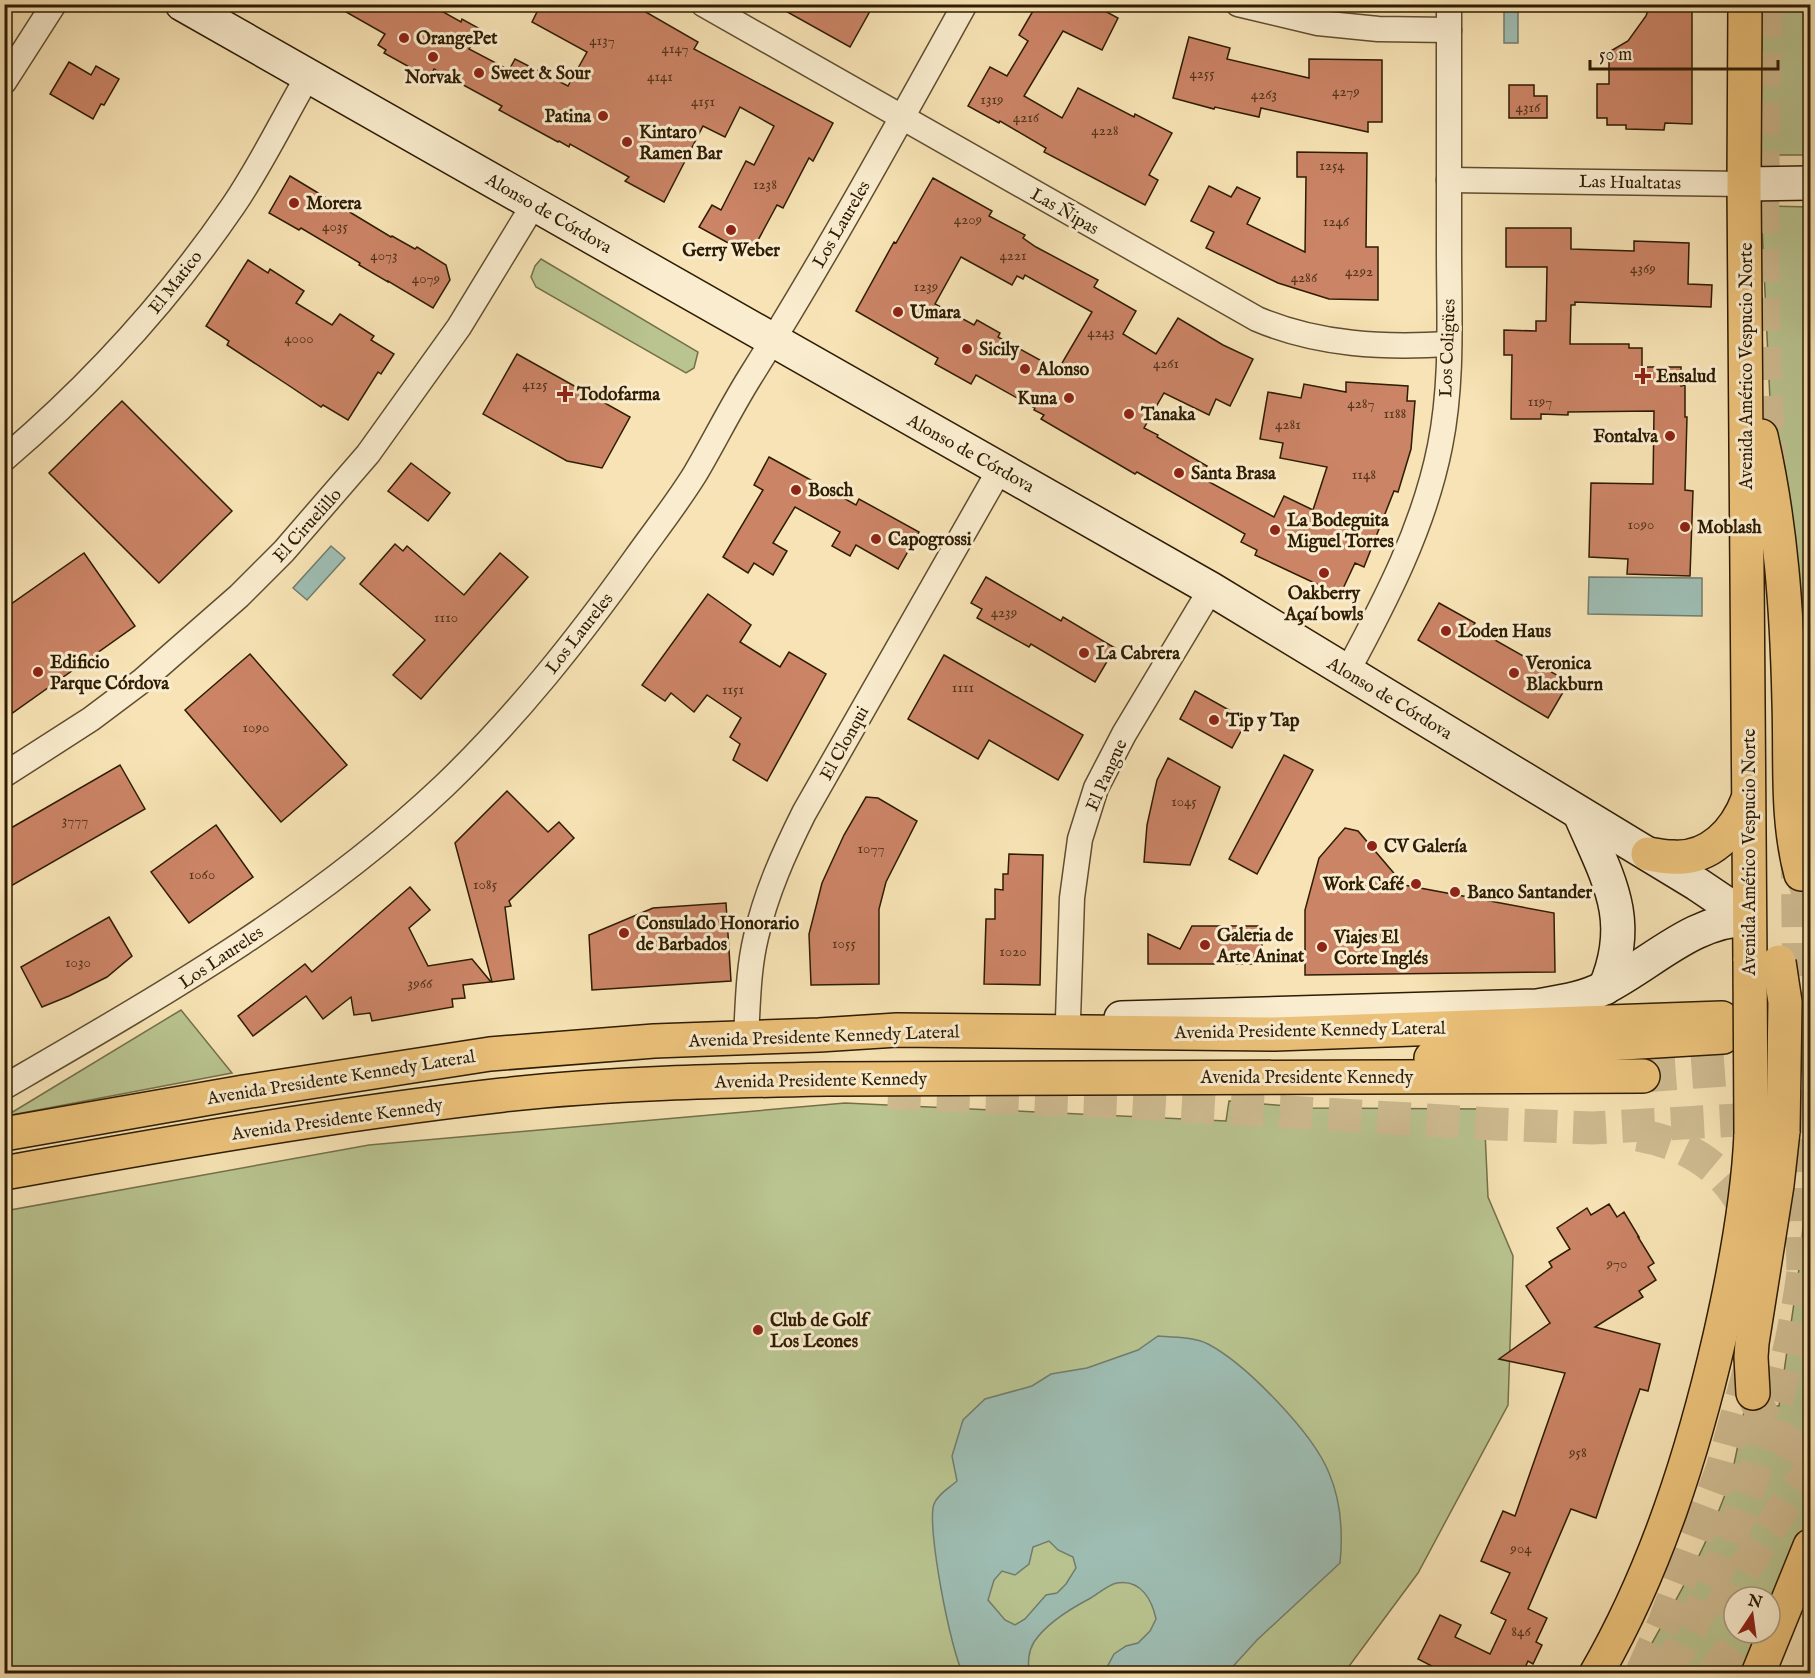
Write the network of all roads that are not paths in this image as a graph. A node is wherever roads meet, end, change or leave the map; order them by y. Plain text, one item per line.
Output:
1 (54, 4) edge
2 (182, 4) edge
3 (704, 4) edge
4 (965, 4) edge
5 (1238, 4) edge
6 (1449, 4) edge
7 (1745, 4) edge
8 (1449, 30) junction
9 (308, 76) junction
10 (4, 82) edge
11 (902, 116) junction
12 (1449, 180) junction
13 (1810, 183) edge
14 (1744, 184) junction
15 (534, 204) junction
16 (774, 340) junction
17 (1449, 344) junction
18 (1746, 367) junction
19 (4, 459) edge
20 (1000, 469) junction
21 (1211, 589) junction
22 (1347, 672) junction
23 (4, 775) edge
24 (1749, 797) junction
25 (1580, 814) junction
26 (1648, 854) junction
27 (1801, 874) tunnel mouth
28 (1749, 919) junction
29 (1605, 988) junction
30 (1068, 1019) junction
31 (897, 1030) junction
32 (746, 1037) junction
33 (1643, 1076) tunnel mouth
34 (1265, 1077) junction
35 (4, 1087) edge
36 (1767, 1133) junction
37 (4, 1134) edge
38 (4, 1173) edge
39 (1753, 1393) tunnel mouth
40 (1810, 1546) edge
41 (1801, 1582) edge
42 (1596, 1674) edge
43 (1758, 1674) edge

1 - 10 street
2 - 9 main road, Alonso de Córdova
3 - 11 street, Las Ñipas
4 - 11 street, Los Laureles
5 - 8 street
6 - 8 street, Los Coligües
7 - 14 main road, Avenida Américo Vespucio Norte
8 - 12 street, Los Coligües
9 - 15 main road, Alonso de Córdova
9 - 19 street, El Matico
11 - 16 street, Los Laureles
11 - 17 street, Las Ñipas
12 - 14 street, Las Hualtatas
12 - 17 street, Los Coligües
13 - 14 main road, Las Hualtatas
14 - 18 main road, Avenida Américo Vespucio Norte
15 - 16 main road, Alonso de Córdova
15 - 23 street, El Ciruelillo
16 - 20 main road, Alonso de Córdova
16 - 35 street, Los Laureles
17 - 22 street, Los Coligües
18 - 24 main road, Avenida Américo Vespucio Norte
18 - 27 main road
20 - 21 main road, Alonso de Córdova
20 - 32 street, El Clonqui
21 - 22 main road, Alonso de Córdova
21 - 30 street, El Pangue
22 - 25 main road, Alonso de Córdova
24 - 26 main road
24 - 28 main road, Avenida Américo Vespucio Norte
25 - 26 main road, Alonso de Córdova
25 - 29 main road
26 - 28 main road, Alonso de Córdova
28 - 29 main road, Avenida Presidente Kennedy Lateral
28 - 36 main road, Avenida Américo Vespucio Norte, bridge
29 - 30 main road, Avenida Presidente Kennedy Lateral
30 - 31 main road
31 - 32 main road, Avenida Presidente Kennedy Lateral
31 - 34 main road, Avenida Presidente Kennedy Lateral
32 - 37 main road, Avenida Presidente Kennedy Lateral
33 - 34 main road, Avenida Presidente Kennedy
34 - 38 main road, Avenida Presidente Kennedy
36 - 39 main road
36 - 42 main road, Avenida Américo Vespucio Norte
40 - 41 main road
41 - 43 main road

